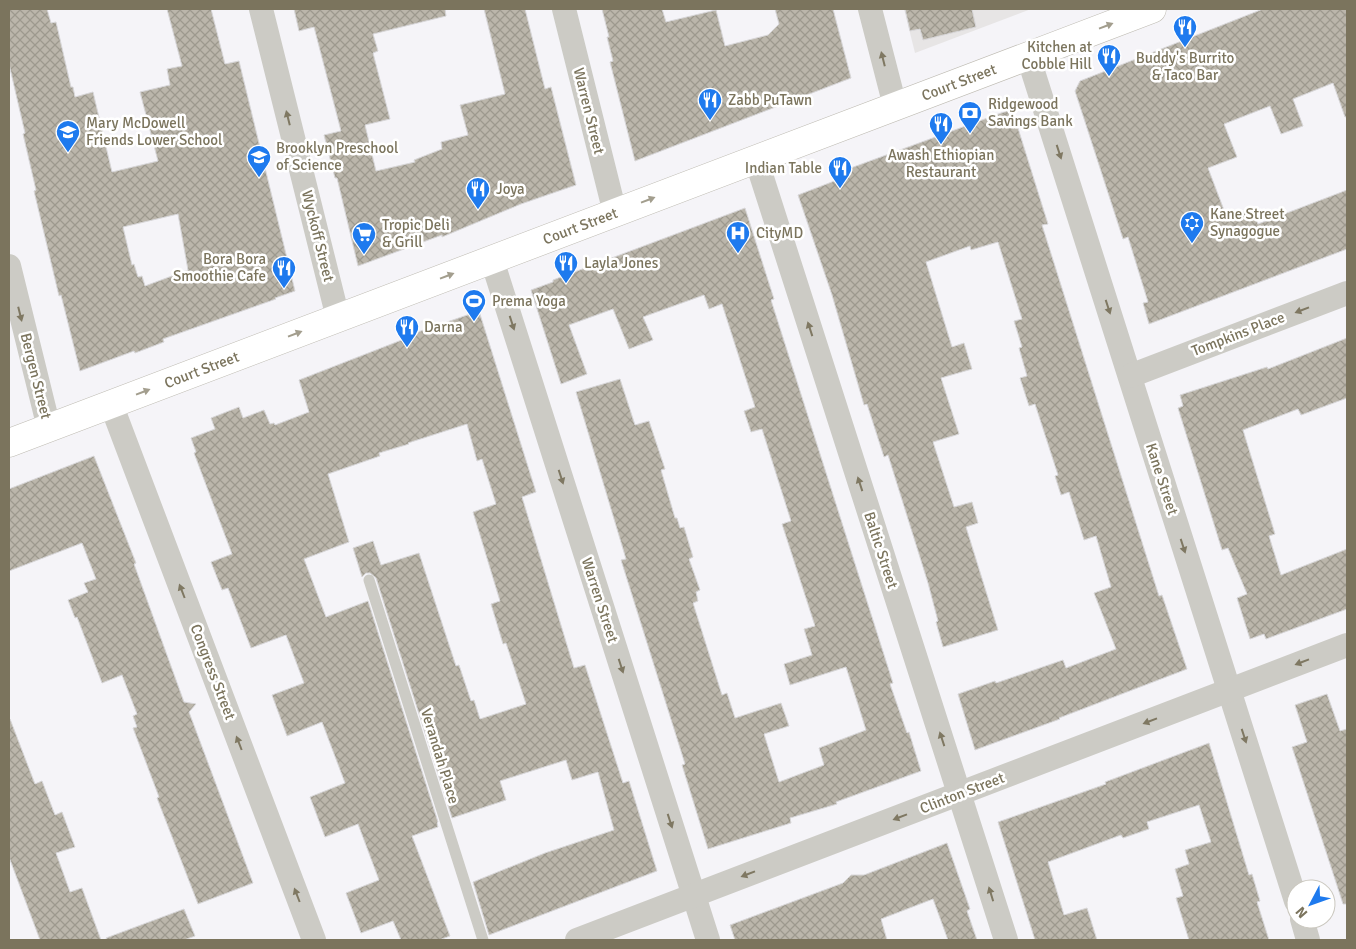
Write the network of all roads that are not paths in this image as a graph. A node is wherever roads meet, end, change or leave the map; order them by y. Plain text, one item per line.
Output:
1 (261, 9) edge
2 (564, 9) edge
3 (870, 9) edge
4 (1152, 9) edge
5 (1028, 56) junction
6 (894, 106) junction
7 (756, 159) junction
8 (615, 213) junction
9 (492, 260) junction
10 (9, 266) edge
11 (1347, 292) edge
12 (338, 318) junction
13 (1130, 376) junction
14 (111, 404) junction
15 (49, 428) junction
16 (9, 443) edge
17 (369, 580) dead end
18 (1347, 645) edge
19 (1228, 690) junction
20 (960, 794) junction
21 (1289, 879) edge
22 (694, 895) junction
23 (314, 940) edge
24 (483, 940) edge
25 (577, 940) edge
26 (708, 940) edge
27 (1006, 940) edge

12 -> 1 street, Wyckoff Street
2 - 8 street, Warren Street
6 -> 3 street
5 -> 4 street, Court Street
5 - 6 street, Court Street
5 -> 13 street, Kane Street
6 - 7 street, Court Street
8 -> 7 street, Court Street
20 -> 7 street, Baltic Street
8 - 9 street, Court Street
12 -> 9 street, Court Street
9 -> 22 street, Warren Street
10 -> 15 street, Bergen Street
11 -> 13 street, Tompkins Place
14 -> 12 street, Court Street
13 -> 19 street, Kane Street
14 - 15 street, Court Street
23 -> 14 street, Congress Street
15 - 16 street, Court Street
17 - 24 lane, Verandah Place
18 -> 19 street, Clinton Street
19 -> 20 street, Clinton Street
19 -> 21 street, Kane Street
20 -> 22 street, Clinton Street
27 -> 20 street, Baltic Street
22 - 25 street, Clinton Street
22 - 26 street, Warren Street

